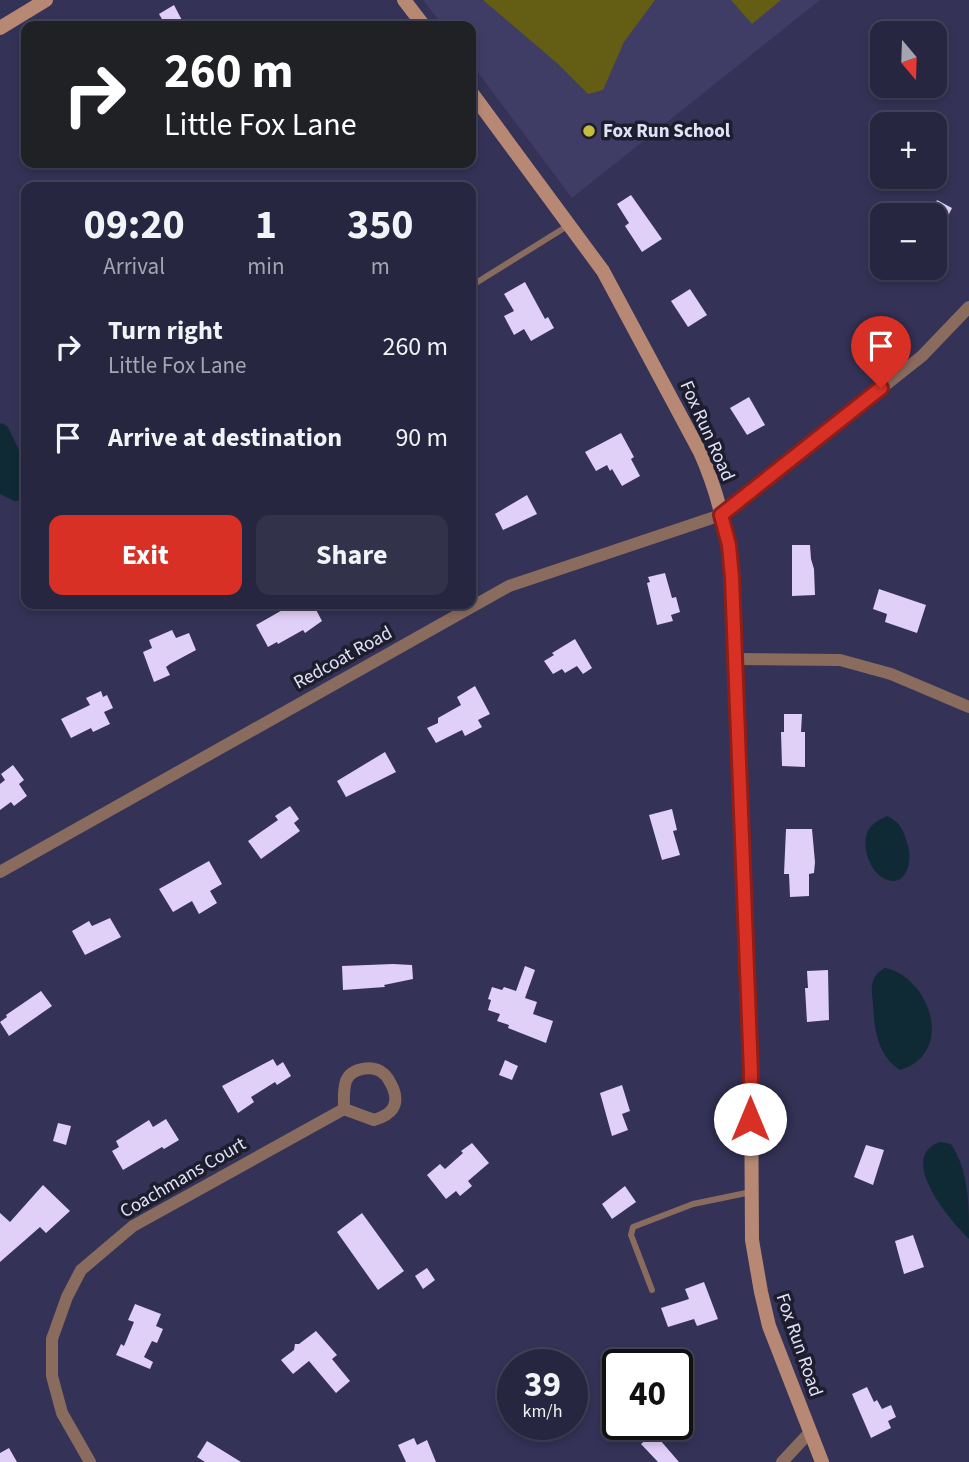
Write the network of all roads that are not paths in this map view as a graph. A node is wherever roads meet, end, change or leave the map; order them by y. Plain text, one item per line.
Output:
1 (46, 0) edge
2 (404, 0) edge
3 (420, 21) edge
4 (0, 28) edge
5 (476, 99) edge
6 (569, 225) junction
7 (476, 283) edge
8 (969, 307) edge
9 (721, 515) junction
10 (476, 605) edge
11 (468, 609) edge
12 (735, 659) junction
13 (969, 707) edge
14 (0, 872) edge
15 (344, 1109) junction
16 (751, 1192) junction
17 (652, 1290) dead end
18 (810, 1432) junction
19 (90, 1462) edge
20 (782, 1462) edge
21 (822, 1462) edge

1 - 4 street
2 - 3 street
5 - 6 street, Fox Run Road
6 - 7 lane
6 - 9 street, Fox Run Road
8 - 9 street, Redcoat Road
9 - 10 street, Redcoat Road
9 - 12 street, Fox Run Road
11 - 14 street, Redcoat Road
12 - 13 street
12 - 16 street, Fox Run Road
15 - 15 street
15 - 19 street, Coachmans Court
16 - 17 lane
16 - 18 street, Fox Run Road
18 - 20 street
18 - 21 street, Fox Run Road

